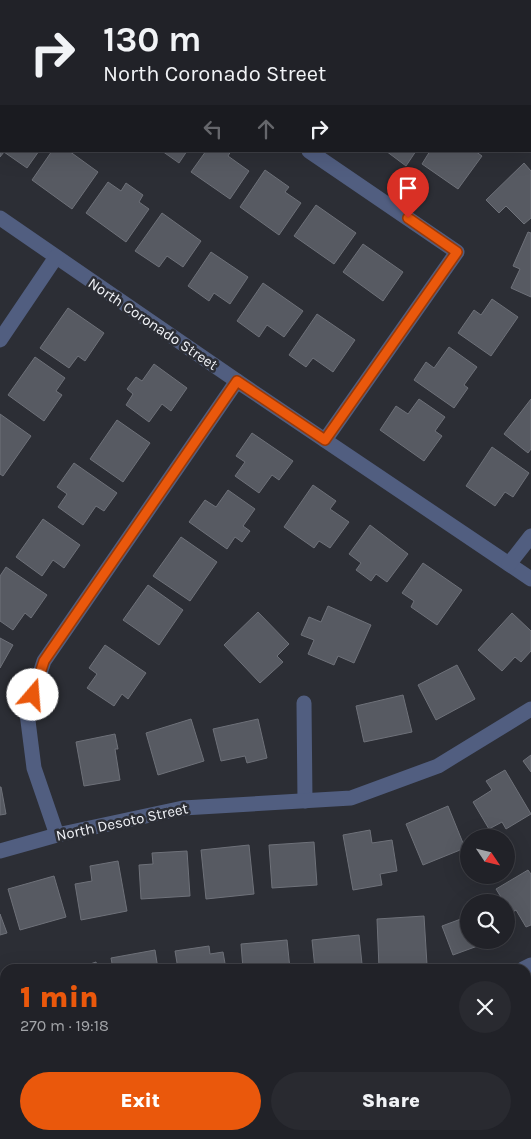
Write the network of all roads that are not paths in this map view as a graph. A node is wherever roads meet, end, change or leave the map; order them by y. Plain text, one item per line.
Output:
1 (310, 152) edge
2 (0, 218) edge
3 (56, 257) junction
4 (0, 340) edge
5 (237, 381) junction
6 (325, 440) junction
7 (531, 536) edge
8 (509, 564) junction
9 (531, 579) edge
10 (304, 703) dead end
11 (531, 709) edge
12 (305, 801) junction
13 (57, 835) junction
14 (0, 851) edge

1 - 6 street
2 - 3 street, North Coronado Street
3 - 4 street
3 - 5 street, North Coronado Street
5 - 6 street, North Coronado Street
5 - 13 street
6 - 8 street, North Coronado Street
7 - 8 street
8 - 9 street, North Coronado Street
10 - 12 street
11 - 12 street, North Desoto Street
12 - 13 street, North Desoto Street
13 - 14 street, North Desoto Street

